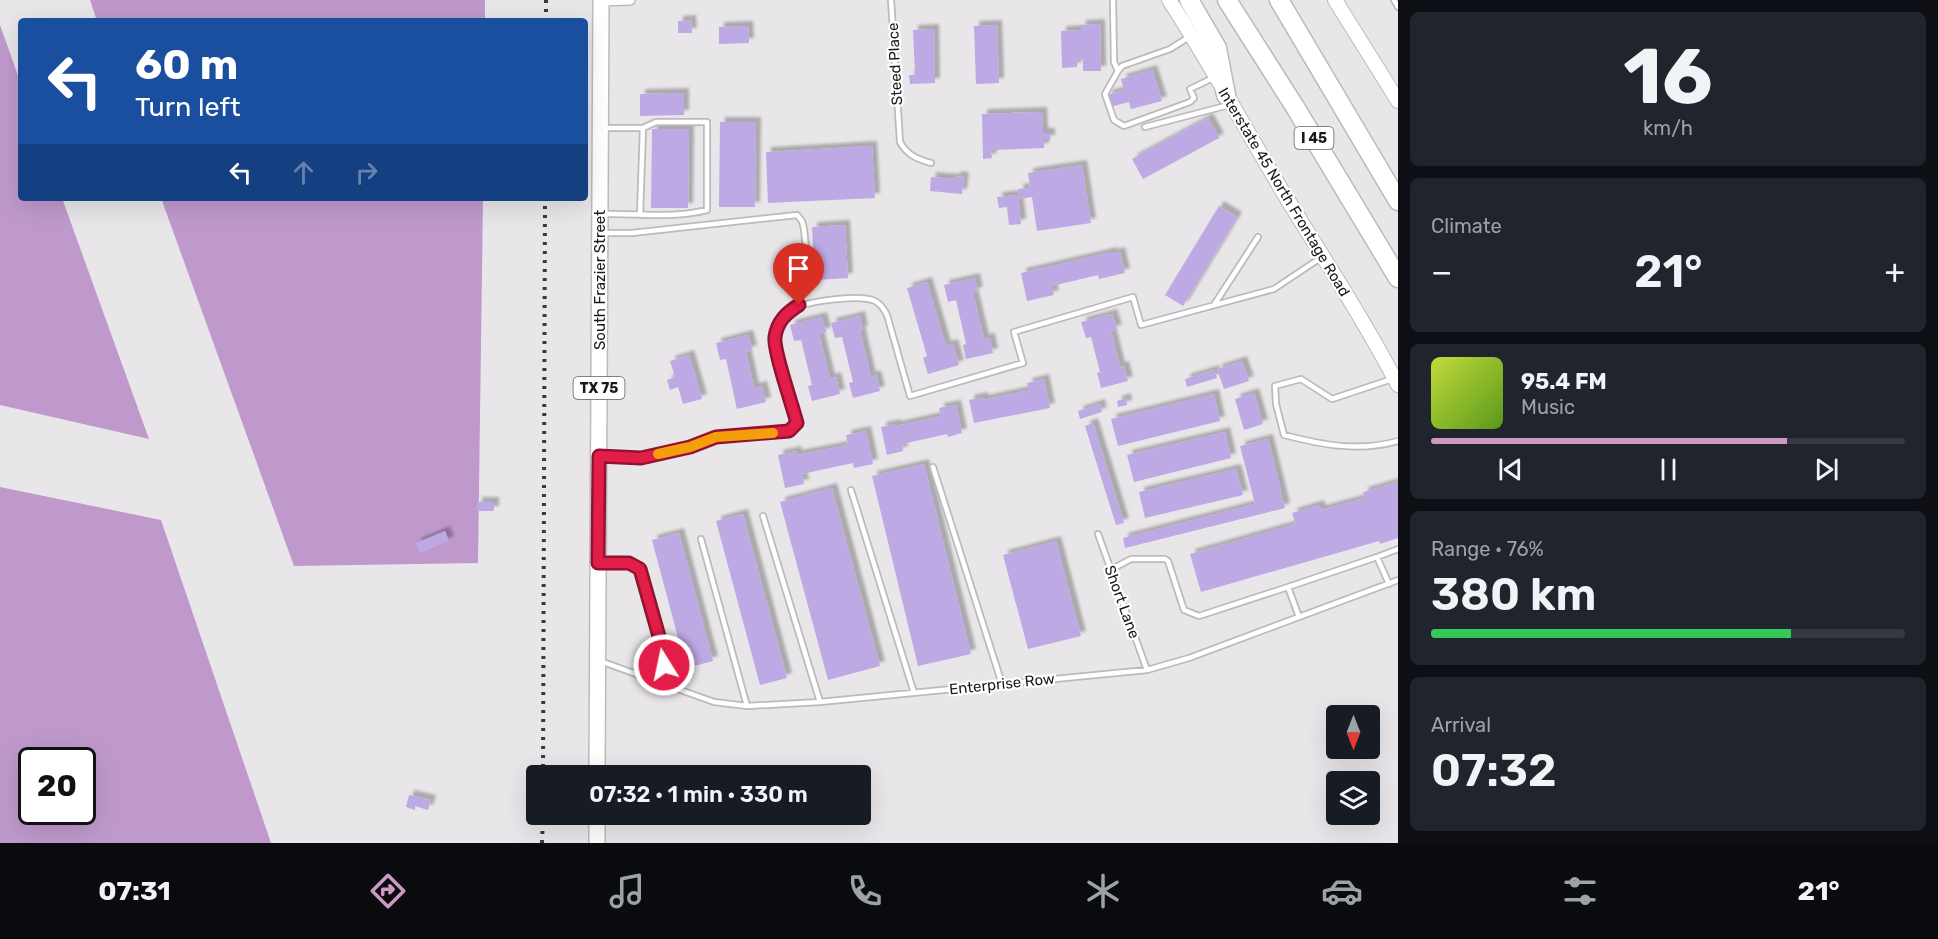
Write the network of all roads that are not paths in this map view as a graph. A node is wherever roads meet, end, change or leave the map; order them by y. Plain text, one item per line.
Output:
1 (600, 0) edge
2 (630, 0) edge
3 (891, 0) edge
4 (1113, 0) edge
5 (1169, 0) edge
6 (1189, 0) edge
7 (1227, 0) edge
8 (1279, 0) edge
9 (1335, 0) edge
10 (1394, 0) edge
11 (1398, 7) edge
12 (1192, 35) junction
13 (1118, 71) junction
14 (1215, 76) junction
15 (1229, 100) junction
16 (1398, 101) edge
17 (1145, 126) dead end
18 (600, 128) junction
19 (643, 128) junction
20 (931, 163) dead end
21 (1398, 201) edge
22 (600, 214) junction
23 (640, 215) junction
24 (600, 234) junction
25 (1258, 237) dead end
26 (1324, 255) junction
27 (1398, 278) edge
28 (809, 280) dead end
29 (1214, 305) junction
30 (1396, 382) edge
31 (1398, 441) edge
32 (599, 456) junction
33 (933, 467) dead end
34 (851, 490) dead end
35 (763, 516) dead end
36 (1098, 534) dead end
37 (701, 538) dead end
38 (1398, 549) edge
39 (1377, 557) junction
40 (598, 563) junction
41 (1110, 570) junction
42 (1398, 580) edge
43 (1389, 584) junction
44 (1288, 587) junction
45 (1299, 617) junction
46 (597, 660) junction
47 (1147, 670) junction
48 (659, 682) junction
49 (1002, 684) junction
50 (914, 693) junction
51 (820, 702) junction
52 (747, 706) junction
53 (597, 765) edge
54 (597, 825) edge
55 (597, 843) edge

1 - 2 street
1 - 18 main road, South Frazier Street / TX 75
3 - 20 lane, Steed Place
4 - 13 lane
5 - 12 main road, Interstate 45 North Frontage Road
6 - 15 highway
7 - 27 highway, I 45
8 - 21 highway, I 45
9 - 16 main road
10 - 11 lane
12 - 13 lane
12 - 14 main road, Interstate 45 North Frontage Road
13 - 14 lane
14 - 15 main road, Interstate 45 North Frontage Road
15 - 17 lane
15 - 26 main road, Interstate 45 North Frontage Road
18 - 19 lane
18 - 22 main road, South Frazier Street / TX 75
19 - 23 lane
19 - 23 lane
22 - 23 lane
22 - 24 main road, South Frazier Street / TX 75
24 - 28 lane
24 - 32 main road, South Frazier Street / TX 75
25 - 29 lane
26 - 29 lane
26 - 30 main road, Interstate 45 North Frontage Road
29 - 32 lane
30 - 31 lane
32 - 40 main road, South Frazier Street / TX 75
33 - 49 lane
34 - 50 lane
35 - 51 lane
36 - 41 lane, Short Lane
37 - 52 lane
38 - 39 lane
39 - 43 lane
39 - 44 lane
40 - 46 main road, South Frazier Street / TX 75
40 - 48 lane
41 - 44 lane
41 - 47 lane, Short Lane
42 - 43 lane, Enterprise Row
43 - 45 lane, Enterprise Row
44 - 45 lane
45 - 47 lane, Enterprise Row
46 - 48 lane, Enterprise Row
46 - 53 main road, South Frazier Street / TX 75
47 - 49 lane, Enterprise Row
48 - 52 lane, Enterprise Row
49 - 50 lane, Enterprise Row
50 - 51 lane, Enterprise Row
51 - 52 lane, Enterprise Row
54 - 55 main road

